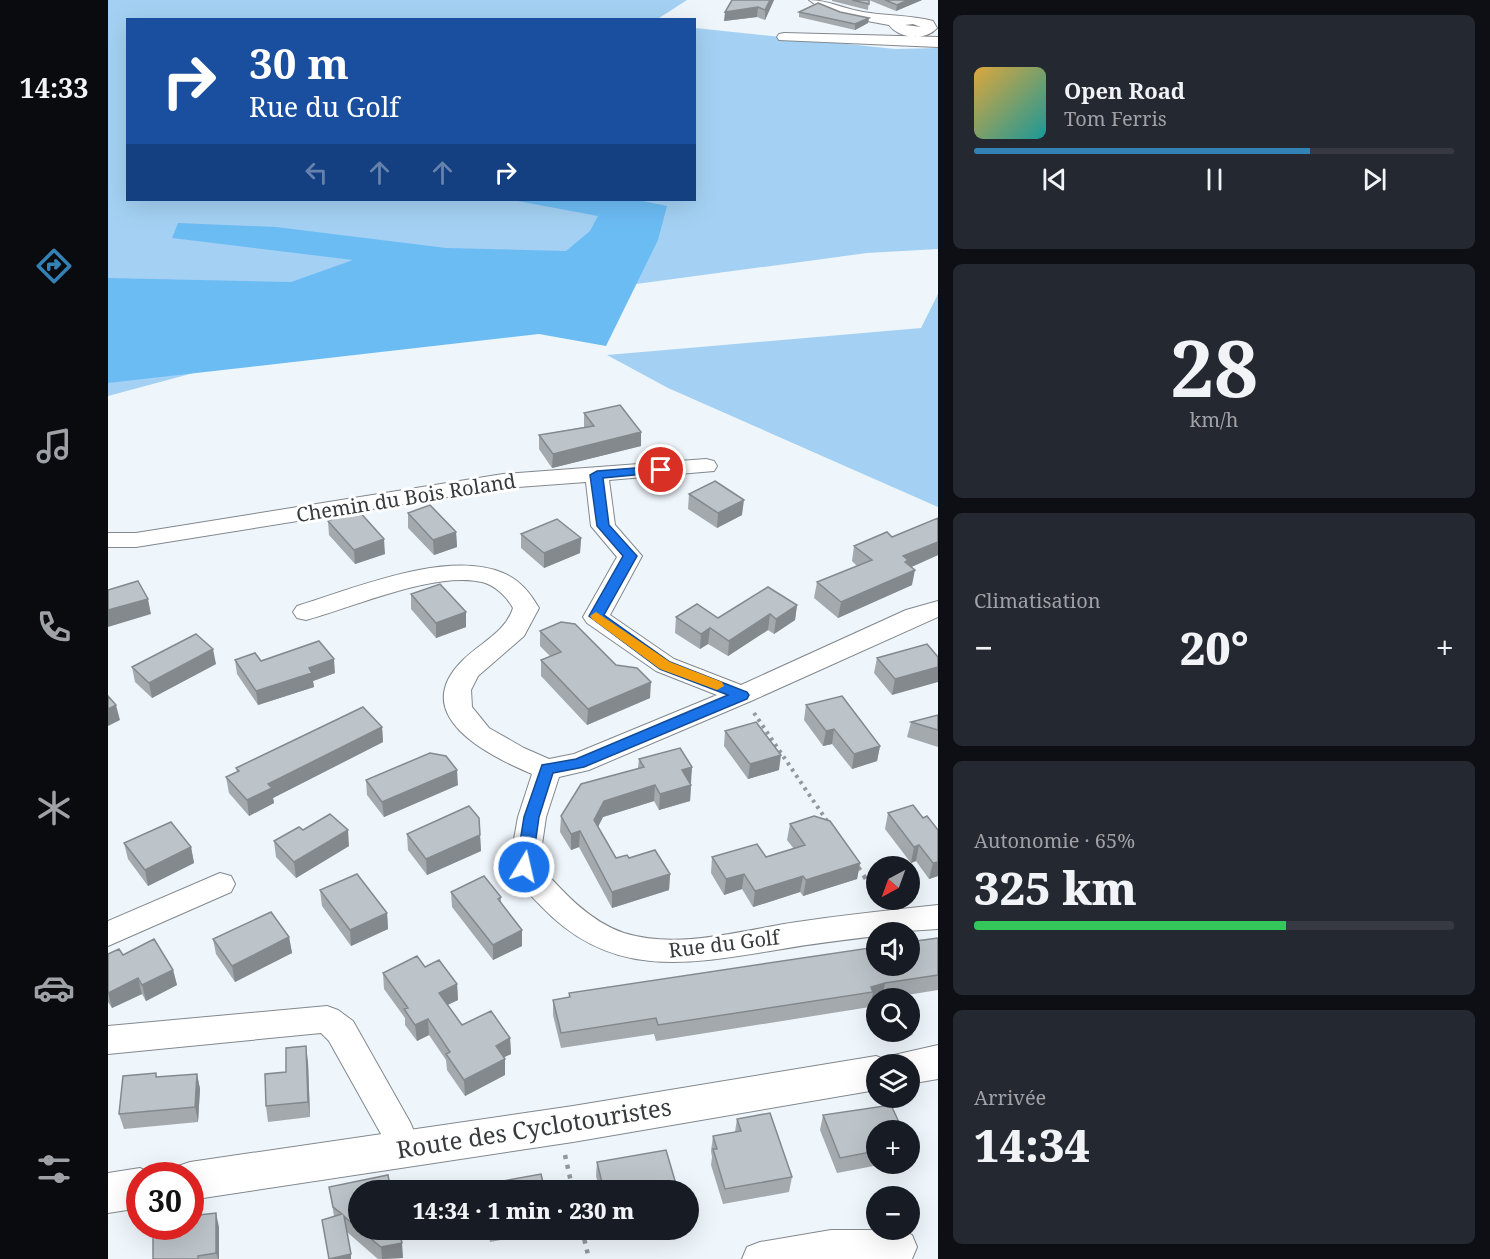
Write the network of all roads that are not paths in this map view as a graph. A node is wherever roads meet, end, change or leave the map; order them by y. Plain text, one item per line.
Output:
1 (816, 0) edge
2 (926, 30) edge
3 (784, 37) dead end
4 (938, 42) edge
5 (706, 466) dead end
6 (597, 475) junction
7 (108, 540) edge
8 (938, 609) edge
9 (306, 612) dead end
10 (742, 695) junction
11 (547, 769) junction
12 (220, 884) dead end
13 (938, 917) edge
14 (108, 934) edge
15 (108, 1040) edge
16 (938, 1062) edge
17 (920, 1065) edge
18 (866, 1075) edge
19 (398, 1150) junction
20 (204, 1179) edge
21 (126, 1190) edge
22 (108, 1193) edge
23 (899, 1247) dead end
24 (760, 1259) edge

1 - 2 street
2 - 3 street
2 - 4 street
5 - 6 street, Chemin du Bois Roland
6 - 7 street, Chemin du Bois Roland
6 - 10 street
8 - 10 street
9 - 11 street
10 - 11 street
11 - 13 street, Rue du Golf
12 - 14 street
15 - 19 street
16 - 17 street
18 - 19 street, Route des Cyclotouristes
19 - 20 street, Route des Cyclotouristes
21 - 22 street
23 - 24 street

